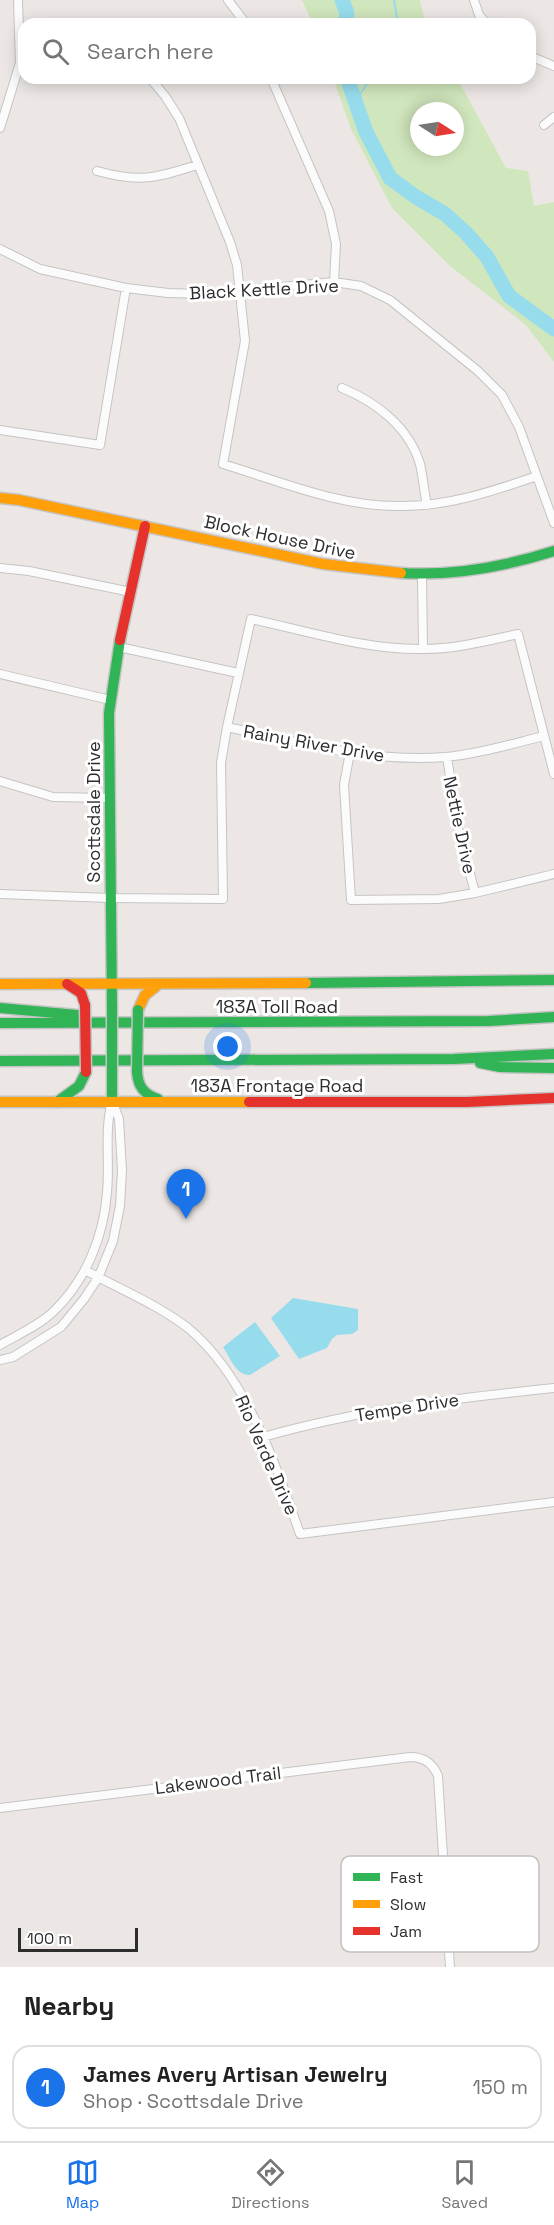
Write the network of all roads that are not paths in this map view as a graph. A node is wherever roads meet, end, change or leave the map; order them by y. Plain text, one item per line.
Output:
1 (18, 0) edge
2 (228, 0) edge
3 (474, 0) edge
4 (19, 18) edge
5 (242, 18) edge
6 (482, 18) edge
7 (536, 59) edge
8 (554, 66) edge
9 (18, 75) edge
10 (155, 84) edge
11 (274, 84) edge
12 (554, 117) edge
13 (544, 125) dead end
14 (0, 128) edge
15 (197, 165) junction
16 (97, 171) dead end
17 (0, 249) edge
18 (334, 282) junction
19 (126, 288) junction
20 (241, 292) junction
21 (342, 388) dead end
22 (0, 430) edge
23 (537, 477) junction
24 (0, 498) edge
25 (426, 505) junction
26 (554, 523) edge
27 (145, 526) junction
28 (554, 551) edge
29 (0, 568) edge
30 (422, 575) junction
31 (131, 592) junction
32 (119, 647) junction
33 (423, 649) junction
34 (238, 673) junction
35 (0, 674) edge
36 (110, 700) junction
37 (226, 727) junction
38 (544, 736) junction
39 (350, 752) junction
40 (447, 757) junction
41 (554, 774) edge
42 (0, 781) edge
43 (109, 798) junction
44 (554, 874) edge
45 (475, 893) junction
46 (0, 894) edge
47 (110, 898) junction
48 (554, 980) edge
49 (65, 983) junction
50 (0, 984) edge
51 (111, 984) junction
52 (159, 984) junction
53 (0, 1008) edge
54 (554, 1017) edge
55 (160, 1022) junction
56 (0, 1023) edge
57 (554, 1054) edge
58 (454, 1059) junction
59 (0, 1061) edge
60 (554, 1068) edge
61 (554, 1098) edge
62 (112, 1101) junction
63 (0, 1102) edge
64 (57, 1102) junction
65 (166, 1102) junction
66 (85, 1270) junction
67 (98, 1278) junction
68 (0, 1345) edge
69 (0, 1360) edge
70 (554, 1388) edge
71 (263, 1437) junction
72 (554, 1502) edge
73 (0, 1808) edge
74 (443, 1856) edge
75 (449, 1952) edge
76 (450, 1967) edge

1 - 4 street
2 - 5 street
3 - 6 street
7 - 8 street
9 - 14 street
10 - 15 street
11 - 18 street
12 - 13 street
15 - 16 street
15 - 20 street
17 - 19 street, Black Kettle Drive
18 - 20 street, Black Kettle Drive
18 - 23 street, Black Kettle Drive
19 - 20 street, Black Kettle Drive
19 - 22 street
20 - 25 street
21 - 25 street
23 - 25 street
23 - 26 street, Black Kettle Drive
24 - 27 main road, Block House Drive
27 - 30 main road, Block House Drive
27 - 31 main road, Scottsdale Drive
28 - 30 main road, Block House Drive
29 - 31 street
30 - 33 street
31 - 32 main road, Scottsdale Drive
32 - 34 street
32 - 36 main road, Scottsdale Drive
33 - 34 street
33 - 38 street
34 - 37 street
35 - 36 street
36 - 43 main road, Scottsdale Drive
37 - 39 street, Rainy River Drive
37 - 47 street
38 - 40 street, Rainy River Drive
38 - 41 street
39 - 40 street, Rainy River Drive
39 - 45 street
40 - 45 street, Nettie Drive
42 - 43 street
43 - 47 main road, Scottsdale Drive
44 - 45 street
46 - 47 street
47 - 51 main road, Scottsdale Drive
48 - 52 main road
49 - 50 main road
49 - 51 main road
49 - 64 main road, bridge
51 - 52 main road
51 - 62 main road, Scottsdale Drive, bridge
52 - 65 main road, bridge
53 - 55 main road
54 - 55 main road, 183A Toll Road
55 - 56 main road, 183A Toll Road
57 - 58 main road
58 - 59 main road
58 - 60 main road
61 - 65 main road, 183A Frontage Road
62 - 64 main road, 183A Frontage Road
62 - 65 main road, 183A Frontage Road
62 - 66 street, Scottsdale Drive
62 - 67 street, Scottsdale Drive
63 - 64 main road, 183A Frontage Road
66 - 67 street, Rio Verde Drive
66 - 68 street, Scottsdale Drive
67 - 69 street, Scottsdale Drive
67 - 71 street, Rio Verde Drive
70 - 71 street, Tempe Drive
71 - 72 street, Rio Verde Drive
73 - 74 street, Lakewood Trail
75 - 76 street, Lakewood Trail

